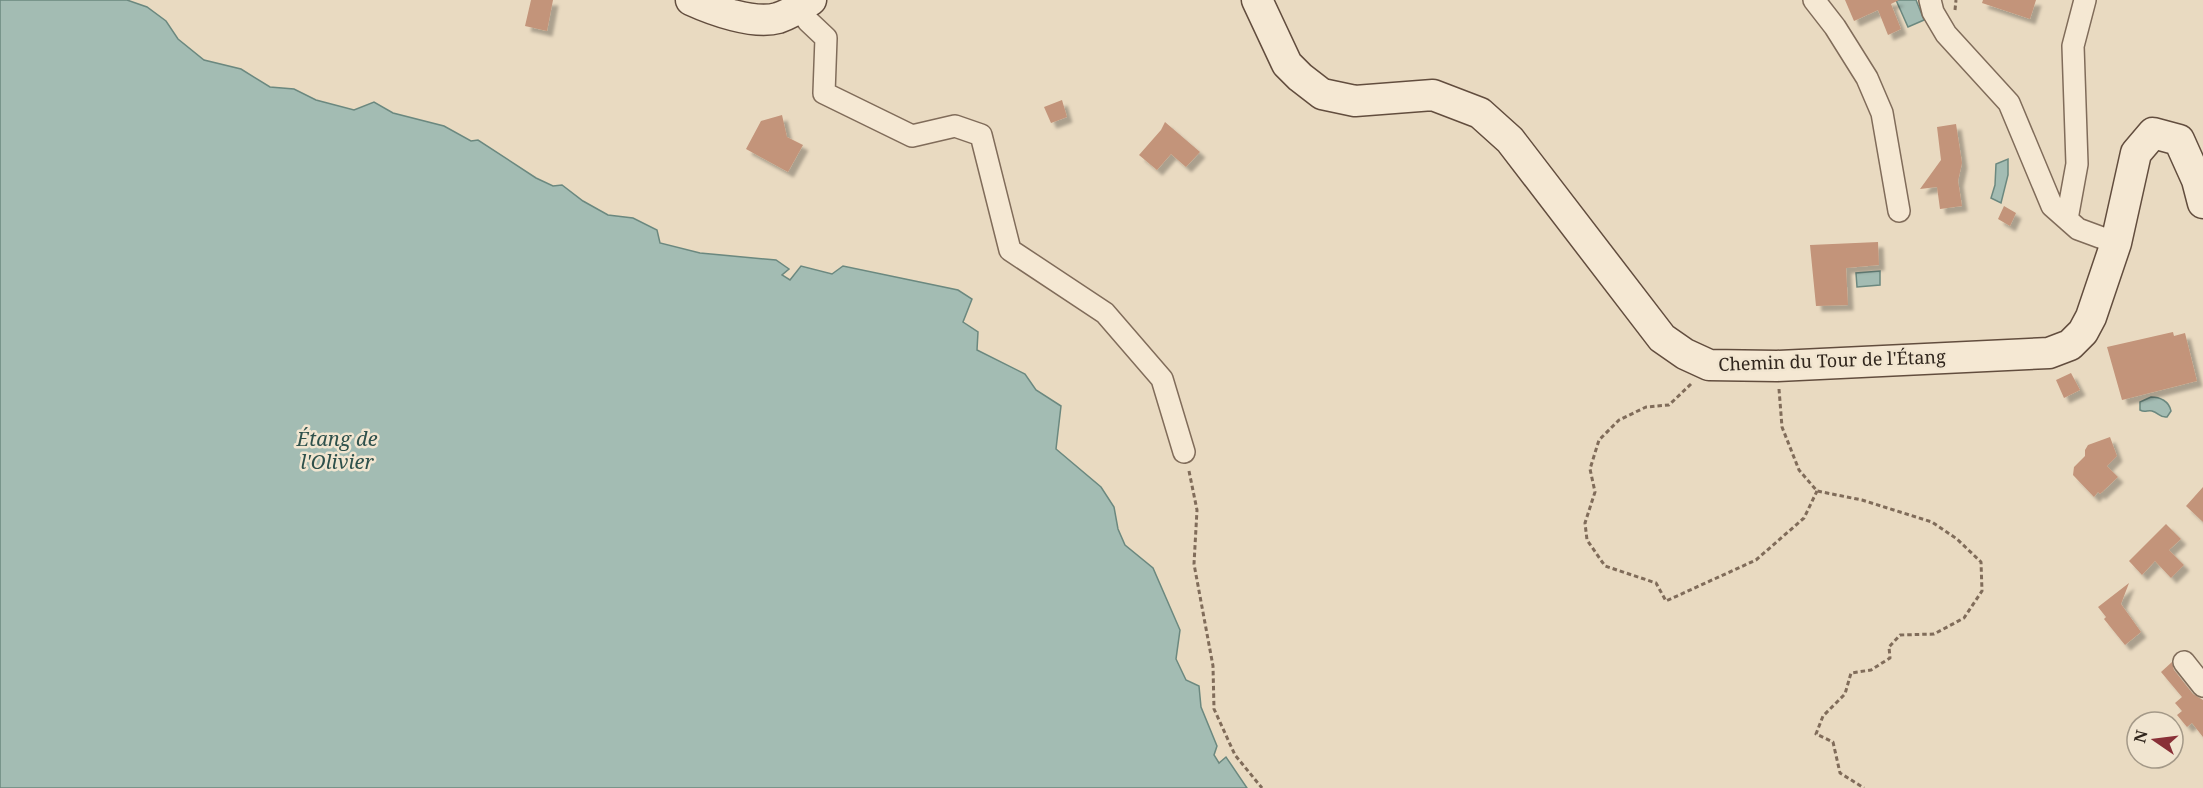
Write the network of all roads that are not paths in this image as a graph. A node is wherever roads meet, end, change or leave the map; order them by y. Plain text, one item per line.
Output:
1 (691, 0) edge
2 (1257, 0) edge
3 (1814, 0) edge
4 (1930, 0) edge
5 (2085, 0) edge
6 (806, 4) edge
7 (746, 9) edge
8 (2203, 203) edge
9 (1899, 211) dead end
10 (2067, 219) junction
11 (2116, 243) junction
12 (1185, 452) road end
13 (2184, 662) dead end
14 (2203, 686) edge

1 - 7 street
2 - 11 street, Chemin du Tour de l'Étang
3 - 9 street
4 - 10 street
5 - 10 street
6 - 7 street
6 - 12 street
8 - 11 street, Chemin du Tour de l'Étang
10 - 11 street
13 - 14 street

